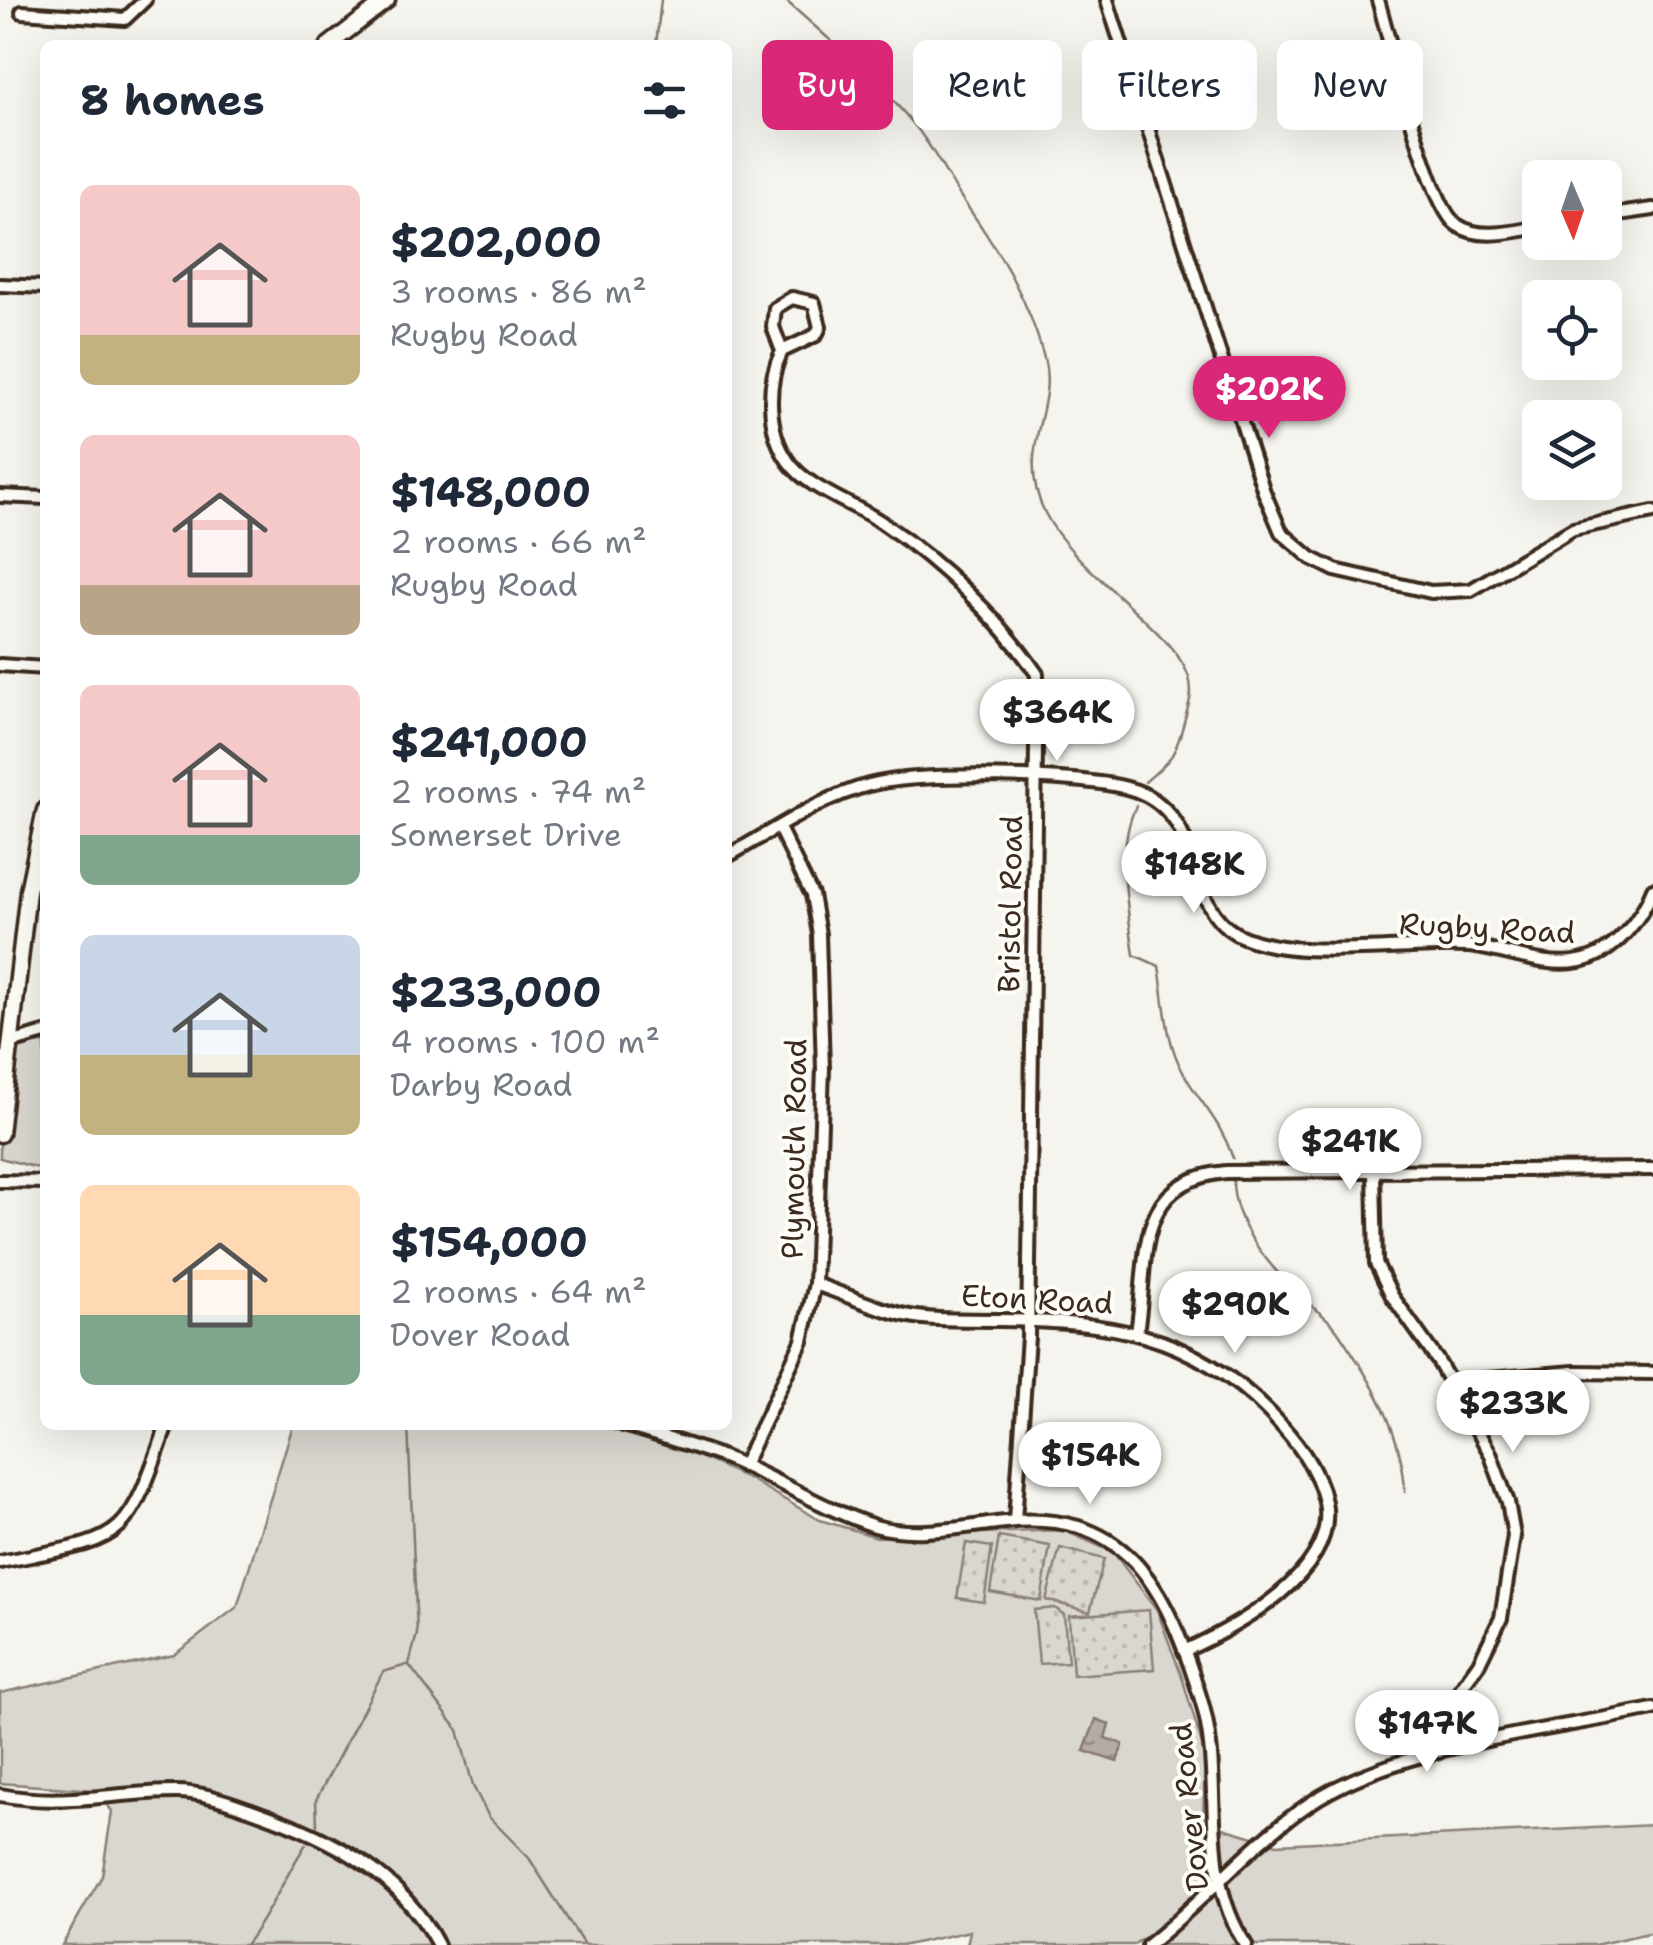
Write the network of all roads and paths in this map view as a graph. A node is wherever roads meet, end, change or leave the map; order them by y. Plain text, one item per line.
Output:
1 (145, 0) edge
2 (387, 0) edge
3 (1107, 0) edge
4 (1378, 0) edge
5 (370, 5) edge
6 (22, 12) dead end
7 (334, 40) edge
8 (1653, 209) edge
9 (1622, 214) edge
10 (1522, 229) edge
11 (0, 285) edge
12 (40, 287) edge
13 (782, 351) junction
14 (0, 496) edge
15 (40, 498) edge
16 (1653, 512) edge
17 (0, 665) edge
18 (40, 668) edge
19 (1036, 779) junction
20 (778, 828) junction
21 (40, 834) edge
22 (732, 854) edge
23 (1653, 889) edge
24 (40, 1034) edge
25 (10, 1043) junction
26 (0, 1134) edge
27 (1653, 1170) edge
28 (1374, 1172) junction
29 (0, 1181) edge
30 (40, 1182) edge
31 (815, 1284) junction
32 (1028, 1320) junction
33 (1137, 1332) junction
34 (1653, 1373) edge
35 (1451, 1382) junction
36 (165, 1430) edge
37 (638, 1430) edge
38 (743, 1466) junction
39 (1014, 1520) junction
40 (0, 1562) edge
41 (1184, 1650) junction
42 (1653, 1709) edge
43 (1440, 1752) junction
44 (1, 1795) edge
45 (0, 1805) edge
46 (1217, 1886) junction
47 (438, 1945) edge
48 (1148, 1945) edge
49 (1246, 1945) edge

1 - 6 street
2 - 5 main road
3 - 16 street
4 - 10 street
5 - 7 main road
8 - 9 street
11 - 12 street
13 - 13 street, Bristol Road
13 - 19 street, Bristol Road
14 - 15 street
17 - 18 street
19 - 20 street, Rugby Road
19 - 23 street, Rugby Road
19 - 32 street, Bristol Road
20 - 22 street, Rugby Road
20 - 31 street, Plymouth Road
21 - 25 main road
24 - 25 street
25 - 26 main road
27 - 28 street
28 - 33 street
28 - 35 street
29 - 30 street
31 - 32 street, Eton Road
31 - 38 street, Plymouth Road
32 - 33 street, Eton Road
32 - 39 street, Bristol Road
33 - 41 street, Eton Road
34 - 35 street
35 - 43 street
36 - 40 street
37 - 38 street, Dover Road
38 - 39 street, Dover Road
39 - 41 street, Dover Road
41 - 46 street, Dover Road
42 - 43 street
43 - 46 street
44 - 45 street
44 - 47 street
46 - 48 street
46 - 49 street, Dover Road

